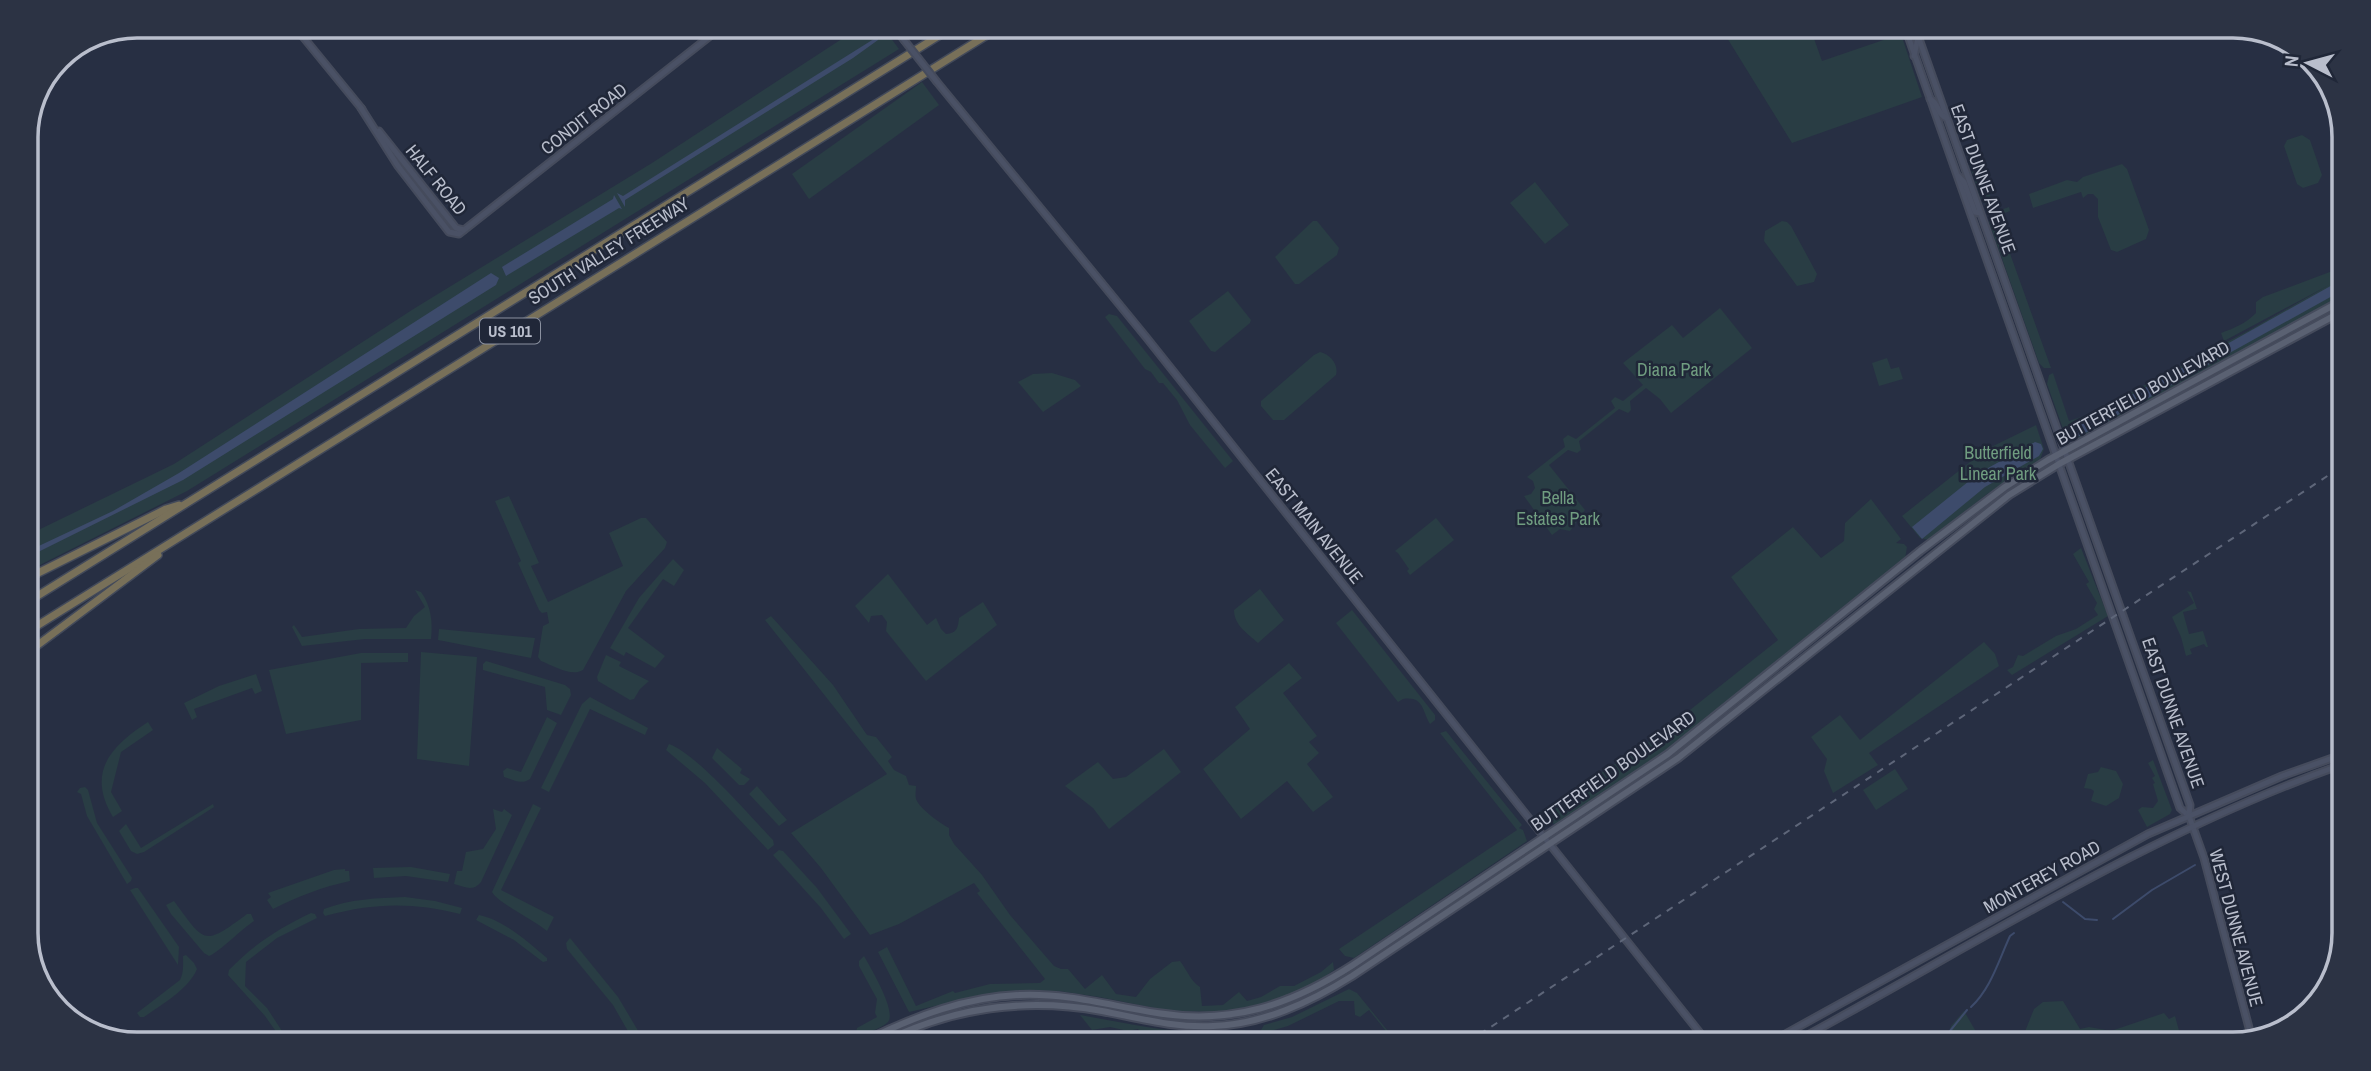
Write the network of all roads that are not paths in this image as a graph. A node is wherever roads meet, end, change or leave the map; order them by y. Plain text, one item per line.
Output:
1 (305, 39) edge
2 (706, 39) edge
3 (903, 39) edge
4 (934, 39) edge
5 (981, 39) edge
6 (1910, 39) edge
7 (1917, 39) edge
8 (1918, 39) edge
9 (1914, 56) junction
10 (1930, 99) junction
11 (1947, 118) junction
12 (1957, 175) junction
13 (1980, 213) junction
14 (464, 230) joint
15 (2332, 306) edge
16 (2332, 317) edge
17 (2064, 452) junction
18 (2056, 456) junction
19 (2068, 460) junction
20 (2059, 464) junction
21 (189, 502) junction
22 (195, 527) junction
23 (2094, 567) junction
24 (2107, 568) junction
25 (39, 572) edge
26 (39, 595) edge
27 (39, 624) edge
28 (39, 643) edge
29 (2332, 758) edge
30 (2332, 768) edge
31 (2189, 816) junction
32 (2193, 826) junction
33 (1543, 837) junction
34 (1549, 844) junction
35 (2250, 1031) edge
36 (884, 1032) edge
37 (904, 1032) edge
38 (1699, 1032) edge
39 (1789, 1032) edge
40 (1813, 1032) edge

1 - 14 main road, HALF ROAD
2 - 14 main road, CONDIT ROAD
3 - 33 main road, EAST MAIN AVENUE, bridge
4 - 21 highway, SOUTH VALLEY FREEWAY / US 101
5 - 22 highway, SOUTH VALLEY FREEWAY / US 101
6 - 9 main road, EAST DUNNE AVENUE
7 - 9 main road
8 - 11 main road, EAST DUNNE AVENUE
9 - 10 main road, EAST DUNNE AVENUE
10 - 11 main road
10 - 12 main road, EAST DUNNE AVENUE
11 - 13 main road, EAST DUNNE AVENUE
12 - 13 main road
12 - 18 main road, EAST DUNNE AVENUE
13 - 17 main road, EAST DUNNE AVENUE
15 - 17 main road, BUTTERFIELD BOULEVARD
16 - 19 main road, BUTTERFIELD BOULEVARD
17 - 18 main road, BUTTERFIELD BOULEVARD
17 - 19 main road, EAST DUNNE AVENUE
18 - 20 main road, EAST DUNNE AVENUE
18 - 33 main road, BUTTERFIELD BOULEVARD
19 - 20 main road, BUTTERFIELD BOULEVARD
19 - 24 main road, EAST DUNNE AVENUE
20 - 23 main road, EAST DUNNE AVENUE
20 - 34 main road, BUTTERFIELD BOULEVARD
21 - 25 highway
21 - 26 highway, SOUTH VALLEY FREEWAY / US 101
22 - 27 highway, SOUTH VALLEY FREEWAY / US 101
22 - 28 highway
23 - 24 main road
23 - 31 main road, EAST DUNNE AVENUE
24 - 31 main road, EAST DUNNE AVENUE
29 - 31 main road, MONTEREY ROAD
30 - 32 main road, MONTEREY ROAD
31 - 32 main road, WEST DUNNE AVENUE
31 - 39 main road, MONTEREY ROAD
32 - 35 main road, WEST DUNNE AVENUE
32 - 40 main road, MONTEREY ROAD
33 - 34 main road, EAST MAIN AVENUE
33 - 36 main road, BUTTERFIELD BOULEVARD
34 - 37 main road, BUTTERFIELD BOULEVARD
34 - 38 main road, EAST MAIN AVENUE

